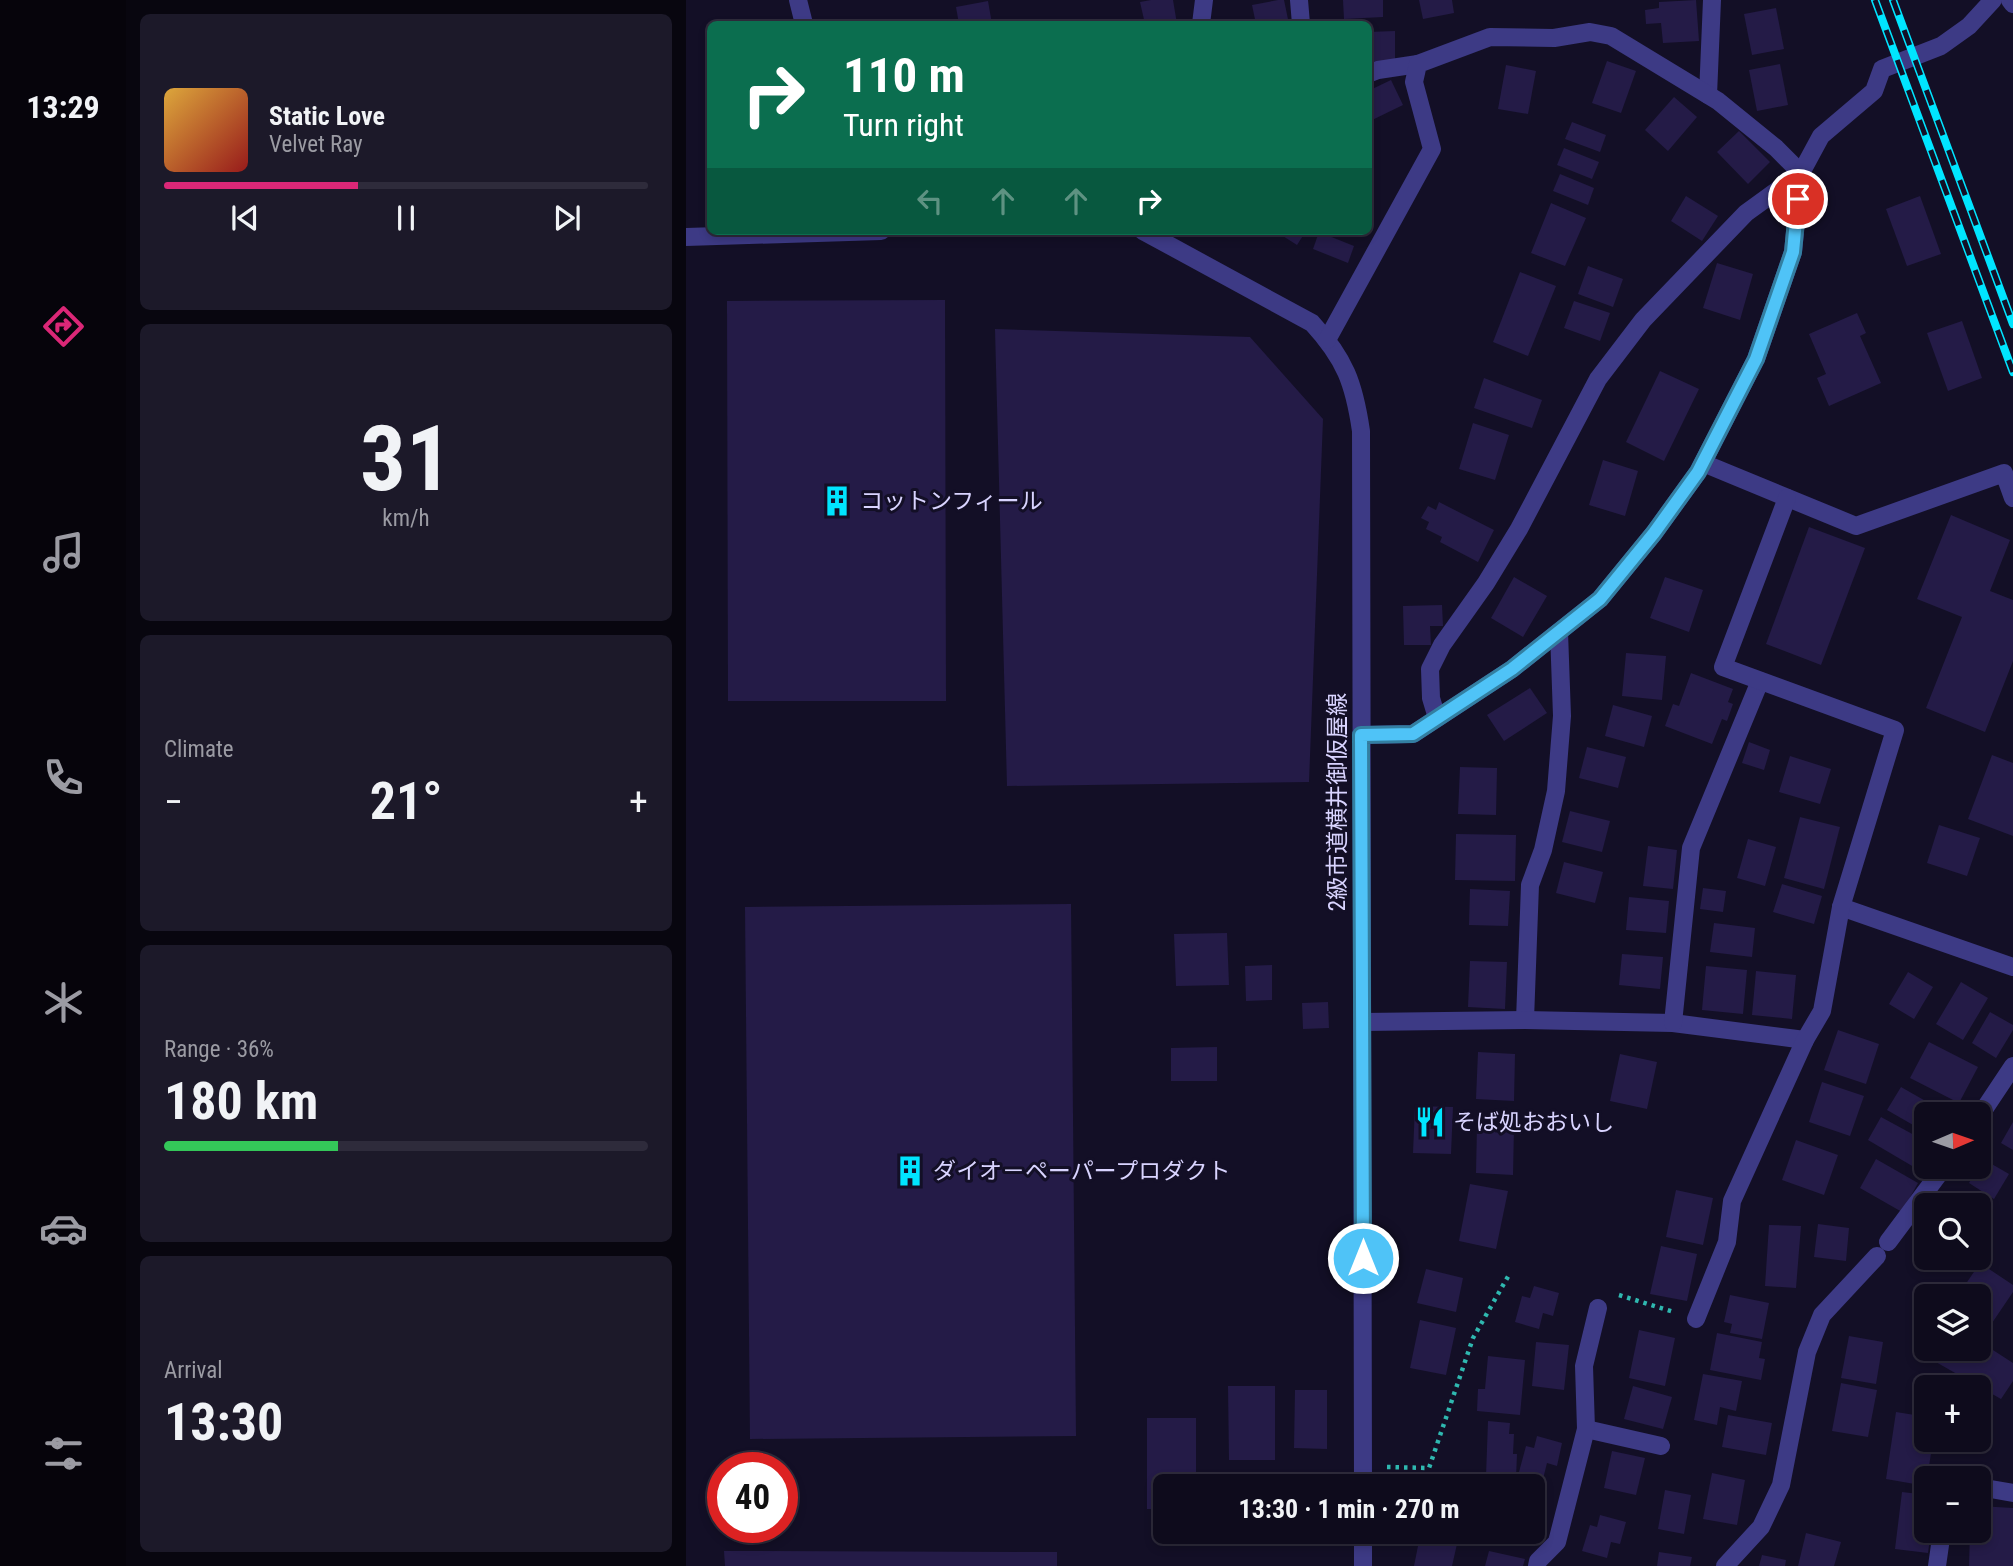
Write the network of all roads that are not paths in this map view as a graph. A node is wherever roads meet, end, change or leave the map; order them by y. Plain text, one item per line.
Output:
1 (798, 0) edge
2 (1204, 0) edge
3 (1299, 0) edge
4 (1712, 0) edge
5 (1993, 0) edge
6 (803, 21) edge
7 (1201, 21) edge
8 (1301, 21) edge
9 (1418, 64) junction
10 (1372, 72) edge
11 (1709, 95) junction
12 (1801, 173) junction
13 (751, 235) edge
14 (1154, 235) edge
15 (686, 237) edge
16 (1327, 340) junction
17 (1703, 463) junction
18 (1787, 498) junction
19 (2013, 498) edge
20 (1559, 632) junction
21 (1760, 681) junction
22 (1437, 718) junction
23 (1361, 735) junction
24 (1841, 907) junction
25 (2013, 967) edge
26 (1525, 1020) junction
27 (1363, 1022) junction
28 (1674, 1023) junction
29 (1805, 1040) junction
30 (2013, 1066) edge
31 (1989, 1102) edge
32 (1934, 1180) edge
33 (1598, 1308) dead end
34 (1696, 1319) road end
35 (1586, 1429) junction
36 (1661, 1446) dead end
37 (1363, 1474) edge
38 (1991, 1489) edge
39 (2013, 1493) edge
40 (1940, 1543) edge
41 (1363, 1544) edge
42 (1363, 1566) edge
43 (1537, 1566) edge
44 (1725, 1566) edge
45 (1937, 1566) edge

1 - 6 street
2 - 7 street
3 - 8 street
4 - 11 street
5 - 12 street
9 - 10 street
9 - 11 street
9 - 16 street
11 - 12 street
12 - 17 street
12 - 22 street
13 - 15 street
14 - 16 street, 2級市道横井御仮屋線
16 - 23 street, 2級市道横井御仮屋線
17 - 18 street
17 - 20 street
18 - 19 street
18 - 21 street
20 - 22 street
20 - 26 street
21 - 24 street
21 - 28 street
22 - 23 street
23 - 27 street, 2級市道横井御仮屋線
24 - 25 street
24 - 29 street
26 - 27 street
26 - 28 street
27 - 37 street, 2級市道横井御仮屋線
28 - 29 street
29 - 34 street
30 - 31 street
32 - 44 street
33 - 35 street
35 - 36 street
35 - 43 street
38 - 39 street
40 - 45 street
41 - 42 street

